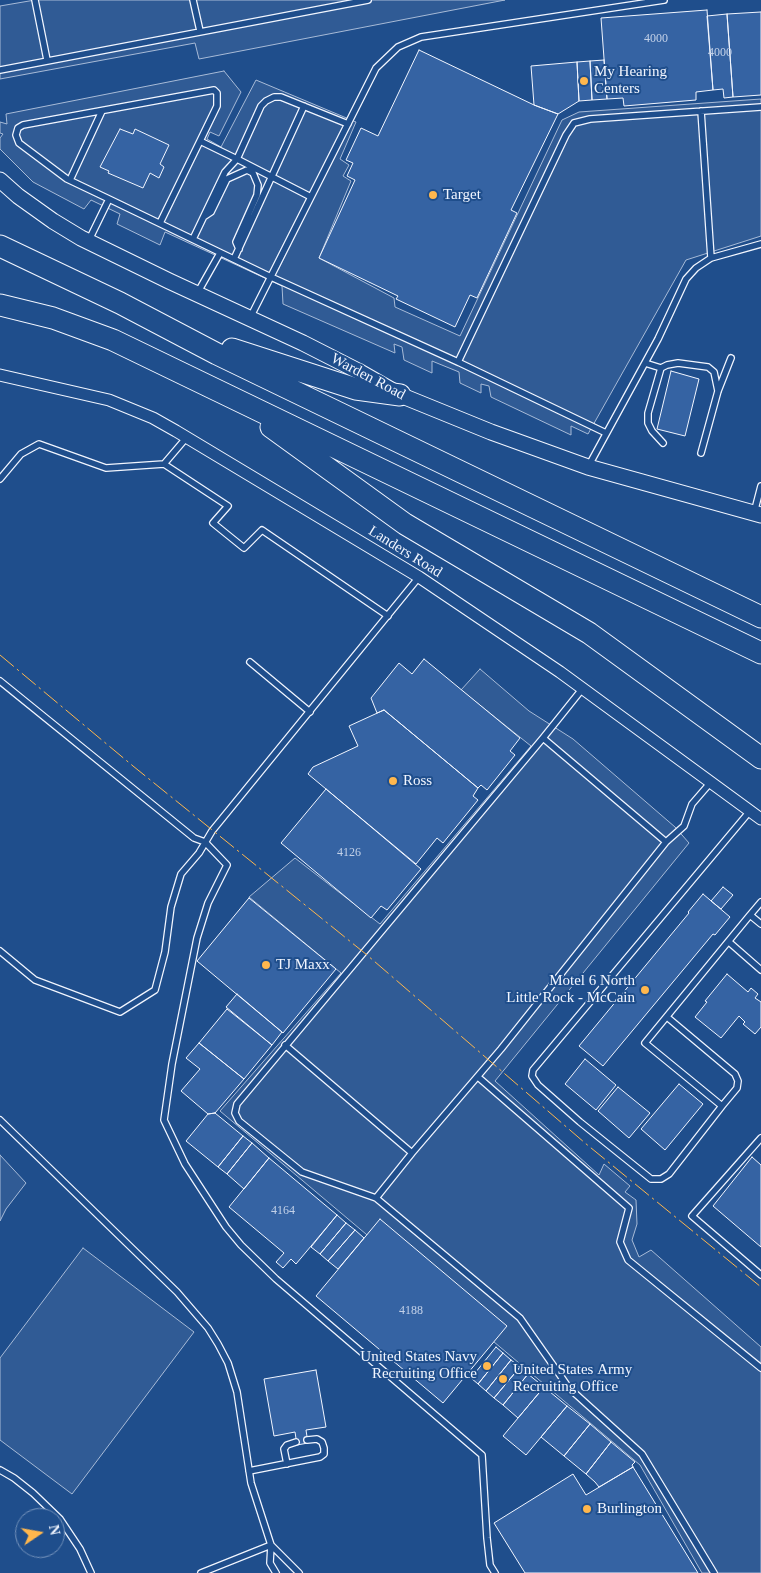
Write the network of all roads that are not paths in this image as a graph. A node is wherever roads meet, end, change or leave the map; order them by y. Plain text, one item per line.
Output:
1 (35, 0) edge
2 (193, 0) edge
3 (368, 0) edge
4 (664, 0) edge
5 (342, 2) edge
6 (200, 31) junction
7 (46, 60) junction
8 (0, 70) edge
9 (304, 106) junction
10 (761, 107) edge
11 (102, 111) junction
12 (701, 111) junction
13 (348, 124) junction
14 (200, 142) junction
15 (237, 160) junction
16 (272, 178) junction
17 (0, 180) edge
18 (70, 180) junction
19 (311, 198) junction
20 (109, 199) junction
21 (203, 218) junction
22 (160, 223) junction
23 (193, 239) junction
24 (88, 242) junction
25 (761, 244) edge
26 (0, 246) edge
27 (239, 250) junction
28 (220, 252) junction
29 (711, 258) junction
30 (234, 260) junction
31 (271, 277) junction
32 (197, 294) junction
33 (0, 305) edge
34 (250, 318) junction
35 (168, 328) junction
36 (731, 358) dead end
37 (458, 362) junction
38 (644, 363) junction
39 (661, 368) junction
40 (0, 375) edge
41 (718, 391) junction
42 (400, 395) junction
43 (231, 398) junction
44 (606, 433) junction
45 (187, 437) junction
46 (663, 443) dead end
47 (701, 453) dead end
48 (164, 464) junction
49 (588, 467) junction
50 (0, 479) edge
51 (761, 486) edge
52 (758, 514) edge
53 (419, 577) junction
54 (388, 616) junction
55 (761, 617) edge
56 (761, 653) edge
57 (250, 662) dead end
58 (0, 681) edge
59 (583, 688) junction
60 (310, 712) junction
61 (543, 738) junction
62 (761, 758) edge
63 (711, 782) junction
64 (750, 811) junction
65 (761, 819) edge
66 (204, 842) junction
67 (666, 842) junction
68 (761, 902) edge
69 (750, 915) junction
70 (761, 924) edge
71 (729, 942) junction
72 (0, 951) edge
73 (761, 970) edge
74 (667, 1018) junction
75 (285, 1045) junction
76 (478, 1076) junction
77 (722, 1106) junction
78 (0, 1120) edge
79 (761, 1138) edge
80 (412, 1153) junction
81 (376, 1198) junction
82 (761, 1275) edge
83 (761, 1368) edge
84 (307, 1440) dead end
85 (296, 1442) dead end
86 (287, 1464) junction
87 (0, 1470) edge
88 (249, 1472) junction
89 (271, 1545) junction
90 (91, 1573) edge
91 (201, 1573) edge
92 (276, 1573) edge
93 (300, 1573) edge
94 (496, 1573) edge
95 (714, 1573) edge

1 - 7 lane
2 - 6 lane
3 - 5 lane
4 - 13 lane
5 - 6 lane
6 - 7 lane
7 - 8 lane
9 - 13 lane
9 - 15 lane
9 - 16 lane
10 - 12 lane
11 - 14 lane
11 - 18 lane
11 - 18 lane
12 - 29 lane
12 - 37 lane
13 - 19 lane
14 - 15 lane
14 - 22 lane
15 - 16 lane
15 - 21 lane
16 - 19 lane
16 - 27 lane
17 - 24 street, Warden Road
18 - 20 lane
19 - 31 lane
20 - 22 lane
20 - 24 lane
21 - 23 lane
21 - 27 lane
22 - 23 lane
23 - 28 lane
24 - 32 street, Warden Road
25 - 29 lane
26 - 35 highway
27 - 30 lane
28 - 30 lane
28 - 32 lane
29 - 38 lane
30 - 31 lane
31 - 34 lane
31 - 37 lane
32 - 34 street, Warden Road
33 - 43 highway
34 - 42 street, Warden Road
35 - 42 highway
35 - 55 highway
36 - 41 lane
37 - 44 lane
38 - 39 lane
38 - 44 lane
39 - 41 lane
39 - 46 lane
40 - 45 street, Landers Road
41 - 47 lane
42 - 49 street, Warden Road
43 - 56 highway
43 - 62 highway
44 - 49 lane
45 - 48 lane
45 - 53 street, Landers Road
48 - 50 lane
48 - 54 lane
49 - 52 street, Warden Road
51 - 52 lane
53 - 54 lane
53 - 59 street, Landers Road
54 - 60 lane
57 - 60 lane
58 - 66 lane
59 - 61 lane
59 - 63 street, Landers Road
60 - 66 lane
61 - 67 lane
61 - 75 lane
63 - 64 street, Landers Road
63 - 67 lane
64 - 65 street, Landers Road
64 - 77 lane
66 - 72 lane
66 - 94 lane
67 - 76 lane
68 - 69 lane
69 - 70 lane
69 - 71 lane
71 - 73 lane
71 - 74 lane
74 - 77 lane
74 - 77 lane
75 - 80 lane
75 - 81 lane
76 - 80 lane
76 - 83 lane
78 - 88 lane
79 - 82 lane
80 - 81 lane
81 - 95 lane
84 - 86 lane
85 - 86 lane
86 - 88 lane
87 - 90 lane
88 - 89 lane
89 - 91 lane
89 - 92 lane
89 - 93 lane

